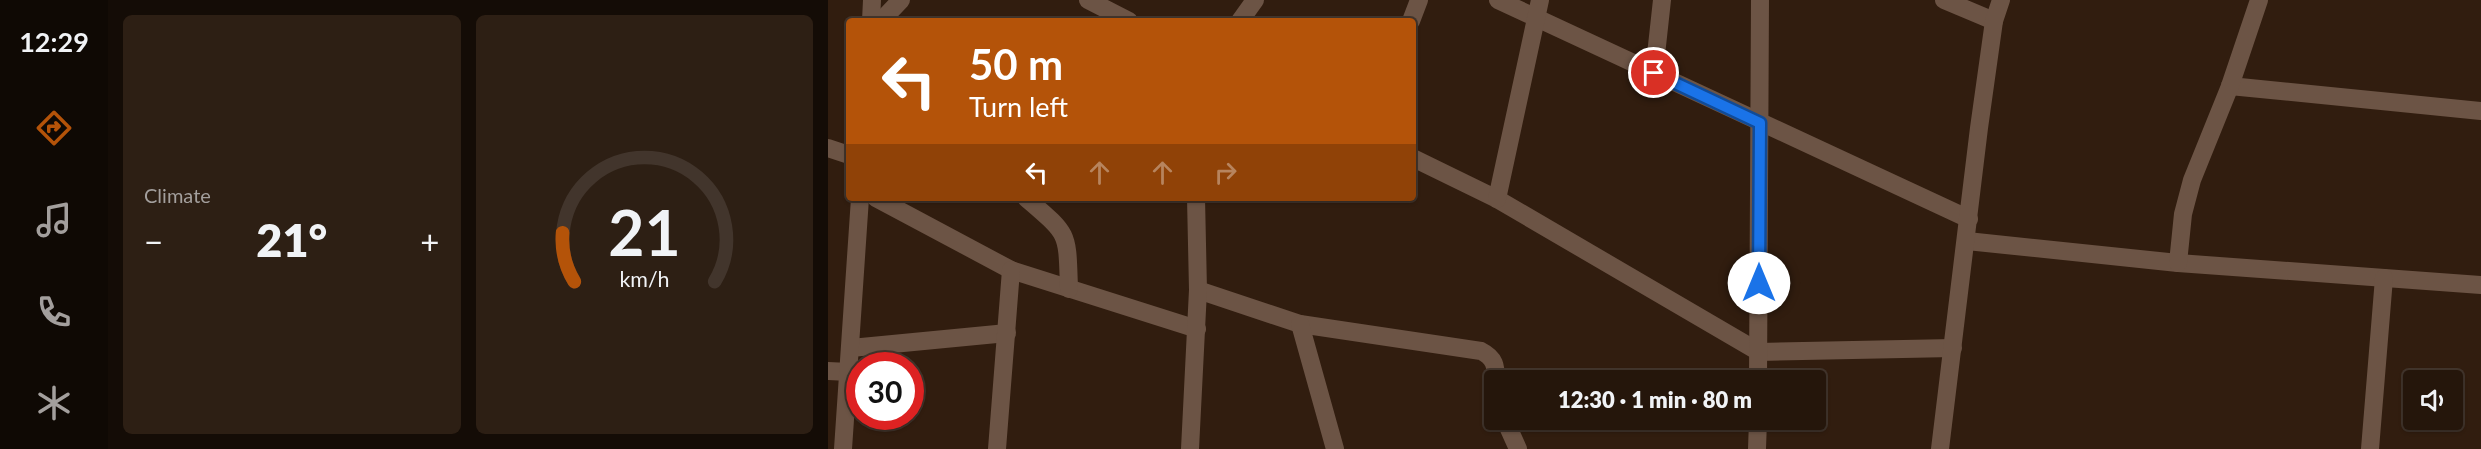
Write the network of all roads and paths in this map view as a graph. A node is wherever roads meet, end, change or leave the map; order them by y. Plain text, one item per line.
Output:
1 (872, 0) edge
2 (901, 0) edge
3 (1088, 0) edge
4 (1256, 0) edge
5 (1419, 0) edge
6 (1497, 0) edge
7 (1662, 0) edge
8 (1760, 0) edge
9 (1944, 0) edge
10 (2001, 0) edge
11 (2259, 0) edge
12 (1538, 9) edge
13 (871, 18) edge
14 (884, 18) edge
15 (1123, 18) edge
16 (1242, 18) edge
17 (1412, 18) edge
18 (1994, 21) junction
19 (1654, 73) junction
20 (2230, 86) junction
21 (2481, 111) edge
22 (1760, 123) junction
23 (828, 148) edge
24 (846, 154) edge
25 (1416, 159) edge
26 (1497, 199) junction
27 (860, 201) edge
28 (882, 201) edge
29 (1029, 201) edge
30 (1196, 201) edge
31 (1969, 219) junction
32 (1967, 241) junction
33 (2178, 263) junction
34 (1011, 270) junction
35 (2384, 278) junction
36 (2481, 285) edge
37 (1069, 289) junction
38 (1198, 290) junction
39 (1300, 324) junction
40 (1197, 329) junction
41 (1007, 333) junction
42 (851, 348) junction
43 (1953, 348) junction
44 (851, 352) edge
45 (1759, 352) junction
46 (1496, 370) edge
47 (1758, 370) edge
48 (828, 371) edge
49 (846, 372) edge
50 (846, 410) edge
51 (1509, 430) edge
52 (1758, 430) edge
53 (843, 449) edge
54 (997, 449) edge
55 (1190, 449) edge
56 (1335, 449) edge
57 (1518, 449) edge
58 (1757, 449) edge
59 (1940, 449) edge
60 (2370, 449) edge

1 - 13 street
2 - 14 street
3 - 15 street
4 - 16 street
5 - 17 street
6 - 12 street
7 - 19 street
8 - 22 street
9 - 18 street
10 - 18 street
11 - 20 street
12 - 19 street
12 - 26 street
18 - 31 street
19 - 22 street
20 - 21 street
20 - 33 street
22 - 31 street
22 - 45 street
23 - 24 street
25 - 26 street
26 - 45 street
27 - 42 street
28 - 34 street
29 - 37 street
30 - 38 street
31 - 32 street
32 - 33 street
32 - 43 street
33 - 35 street
34 - 37 street
34 - 41 street
35 - 36 street
35 - 60 street
37 - 40 street
38 - 39 street
38 - 40 street
39 - 46 street
39 - 56 street
40 - 55 street
41 - 42 street
41 - 54 street
42 - 44 street
43 - 45 street
43 - 59 street
45 - 47 street
48 - 49 street
50 - 53 street
51 - 57 street
52 - 58 street

